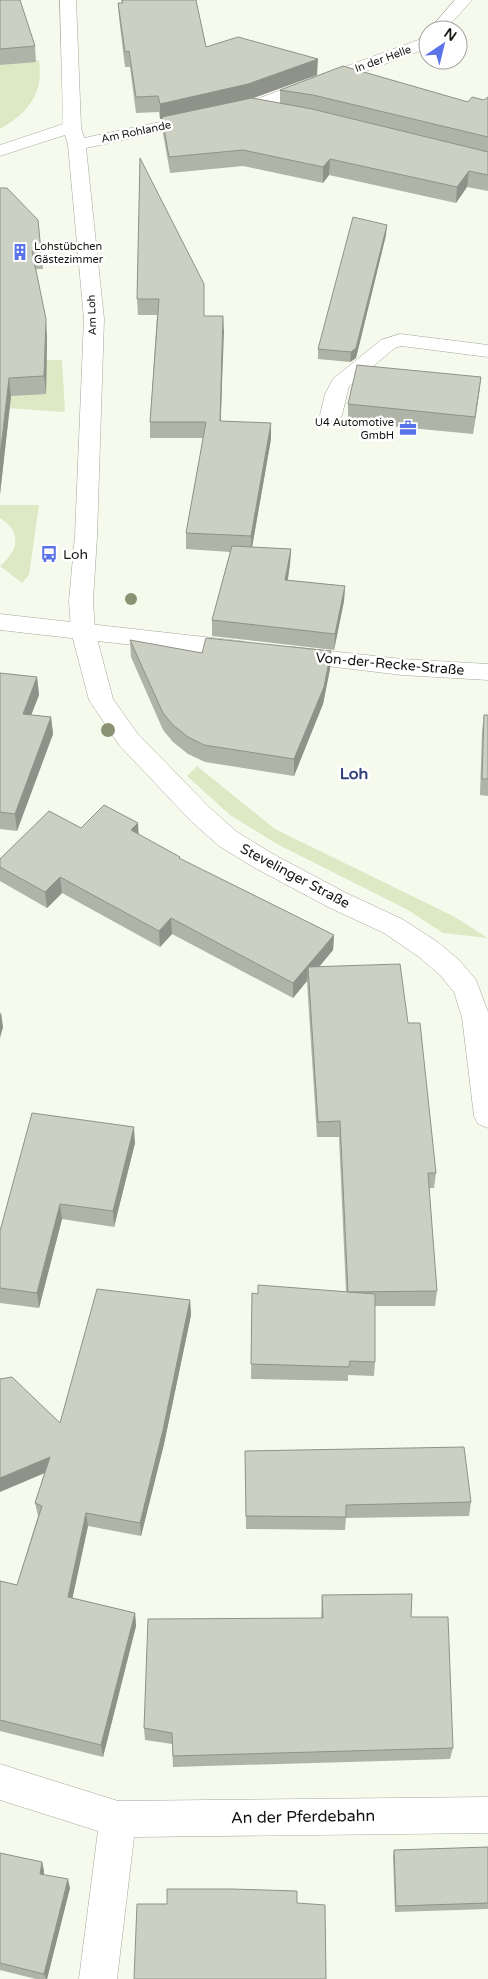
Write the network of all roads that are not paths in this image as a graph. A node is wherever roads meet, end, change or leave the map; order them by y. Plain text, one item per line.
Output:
1 (68, 0) edge
2 (464, 0) edge
3 (445, 20) edge
4 (418, 46) edge
5 (252, 107) junction
6 (232, 111) edge
7 (286, 113) edge
8 (213, 116) edge
9 (74, 136) junction
10 (0, 151) edge
11 (488, 351) edge
12 (331, 414) dead end
13 (0, 622) edge
14 (83, 631) junction
15 (488, 672) edge
16 (488, 1116) edge
17 (0, 1782) edge
18 (488, 1815) edge
19 (118, 1819) junction
20 (98, 1979) edge

1 - 9 street, Am Loh
2 - 3 street
4 - 5 street, In der Helle
5 - 6 street
5 - 7 street
8 - 9 street, Am Rohlande
9 - 10 street, Am Rohlande
9 - 14 street, Am Loh
11 - 12 street
13 - 14 street, Von-der-Recke-Straße
14 - 15 street, Von-der-Recke-Straße
14 - 16 street, Stevelinger Straße
17 - 19 street, An der Pferdebahn
18 - 19 street, An der Pferdebahn
19 - 20 street

